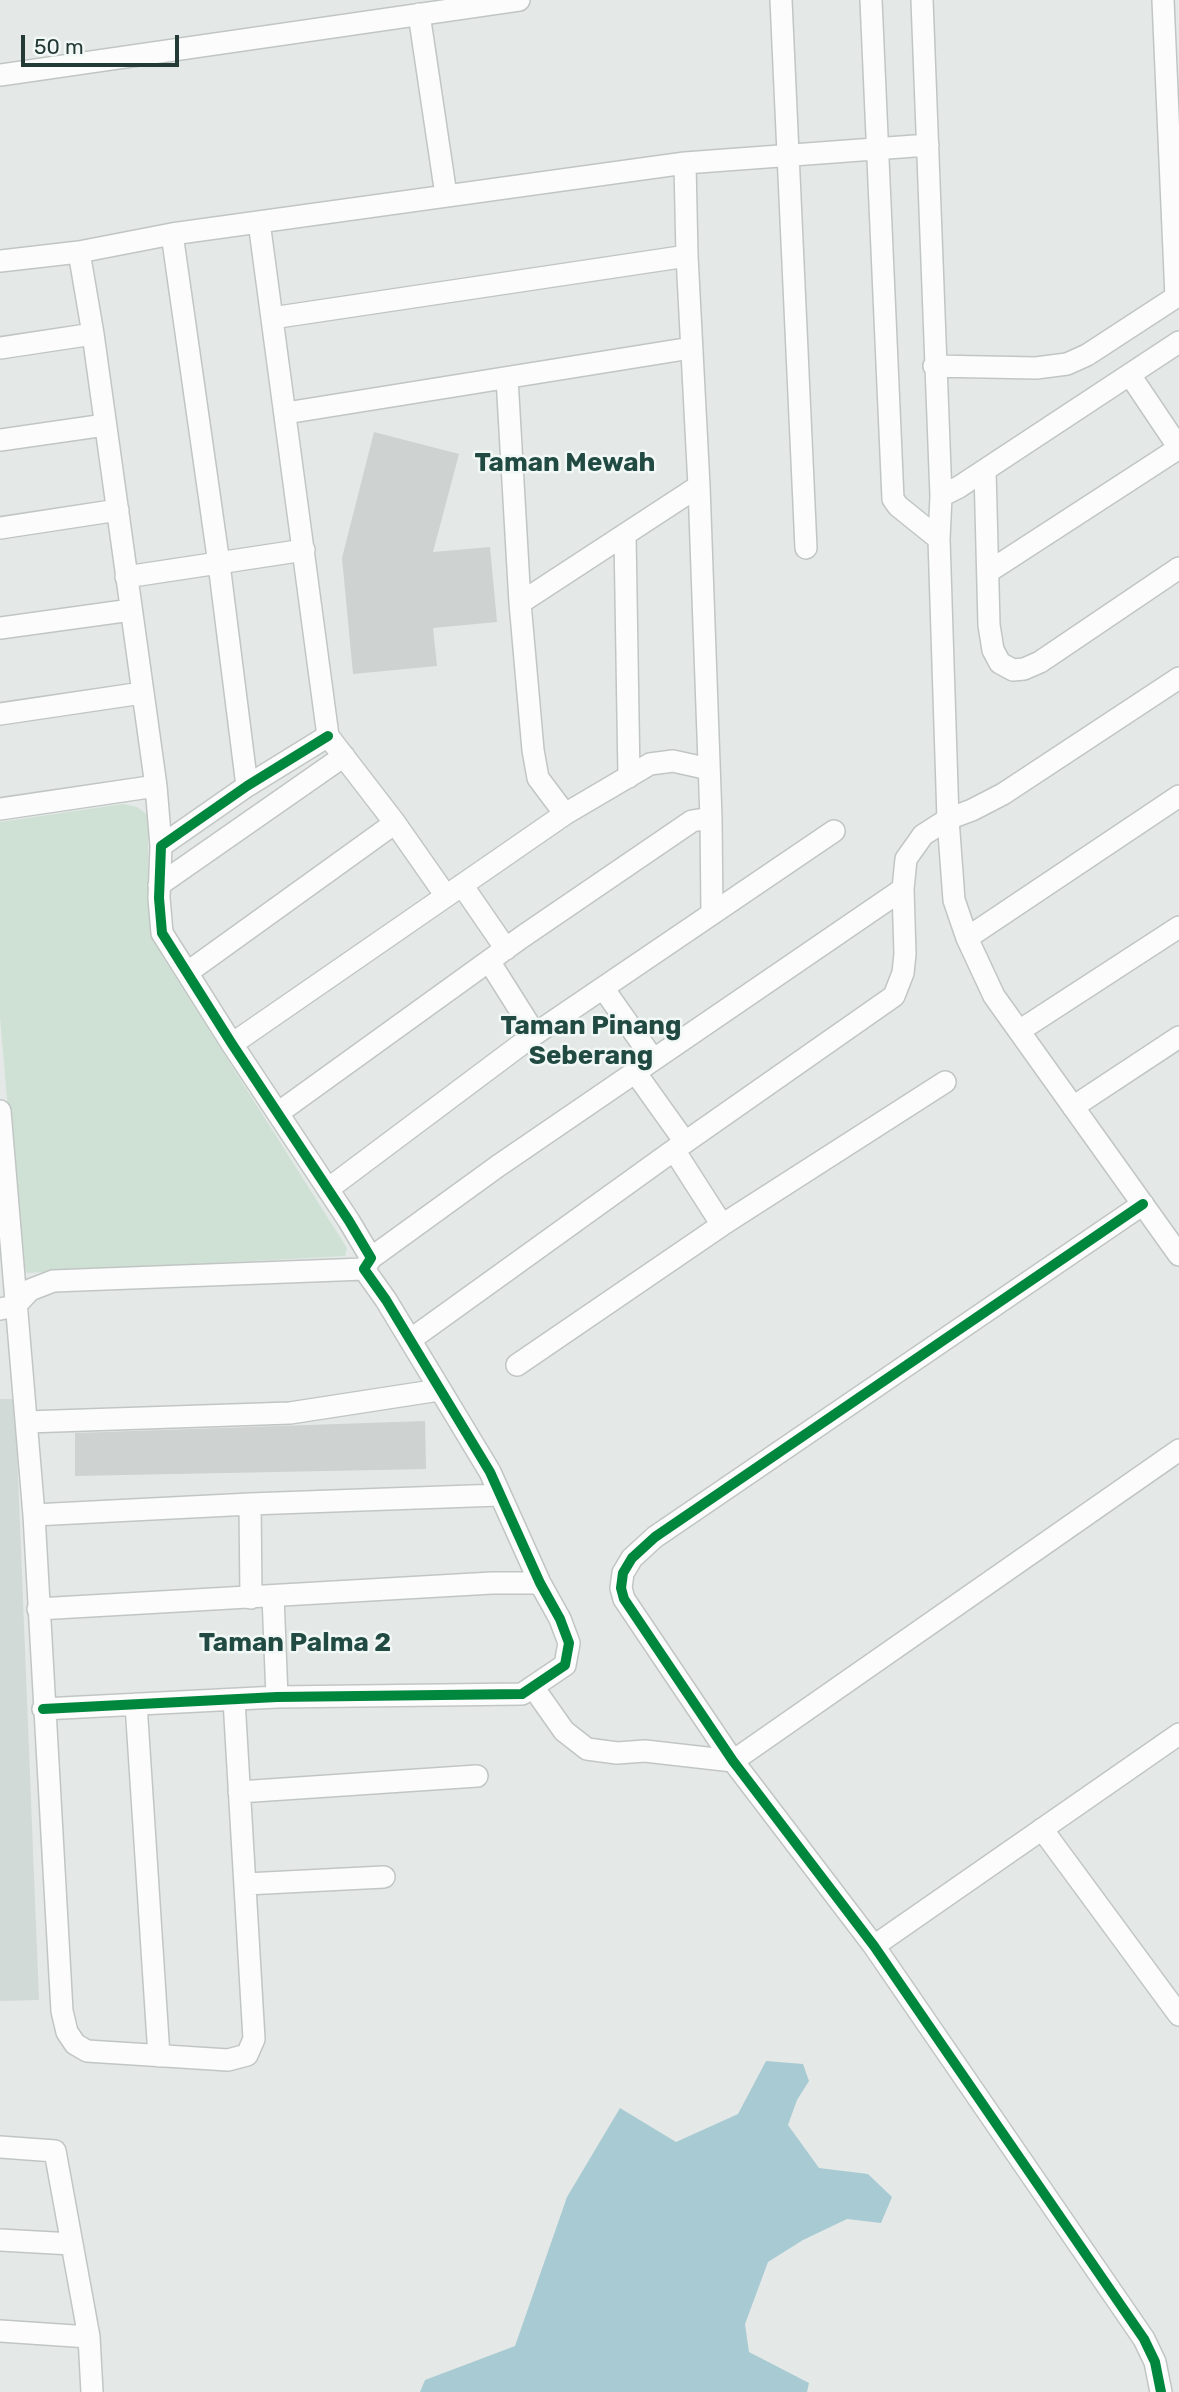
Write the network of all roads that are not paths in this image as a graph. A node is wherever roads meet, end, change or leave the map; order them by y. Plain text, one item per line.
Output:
1 (519, 0) edge
2 (781, 0) edge
3 (870, 0) edge
4 (922, 0) edge
5 (1163, 0) edge
6 (419, 14) junction
7 (0, 75) edge
8 (928, 145) junction
9 (876, 147) junction
10 (787, 155) junction
11 (685, 163) junction
12 (446, 195) junction
13 (259, 222) junction
14 (173, 234) junction
15 (79, 252) junction
16 (687, 256) junction
17 (0, 261) edge
18 (1178, 296) edge
19 (272, 318) junction
20 (93, 334) junction
21 (1179, 342) edge
22 (0, 348) edge
23 (691, 348) junction
24 (934, 366) junction
25 (1130, 375) junction
26 (508, 378) junction
27 (286, 413) junction
28 (105, 425) junction
29 (0, 440) edge
30 (1179, 448) edge
31 (985, 470) junction
32 (699, 486) junction
33 (941, 496) junction
34 (118, 510) junction
35 (0, 528) edge
36 (625, 535) junction
37 (939, 539) junction
38 (806, 548) dead end
39 (304, 550) junction
40 (219, 564) junction
41 (1179, 568) edge
42 (988, 572) junction
43 (126, 577) junction
44 (520, 603) junction
45 (131, 610) junction
46 (0, 628) edge
47 (1179, 678) edge
48 (142, 693) junction
49 (0, 714) edge
50 (328, 736) junction
51 (344, 756) junction
52 (709, 769) junction
53 (629, 777) junction
54 (156, 786) junction
55 (247, 786) junction
56 (1179, 796) edge
57 (0, 809) edge
58 (565, 814) junction
59 (711, 818) junction
60 (948, 820) junction
61 (395, 823) junction
62 (834, 831) dead end
63 (161, 845) junction
64 (159, 885) junction
65 (902, 889) junction
66 (454, 891) junction
67 (712, 914) junction
68 (1179, 927) edge
69 (967, 938) junction
70 (497, 955) junction
71 (188, 972) junction
72 (603, 988) junction
73 (1019, 1031) junction
74 (535, 1034) junction
75 (1179, 1037) edge
76 (232, 1044) junction
77 (653, 1059) junction
78 (635, 1072) junction
79 (945, 1082) dead end
80 (1073, 1107) junction
81 (0, 1111) edge
82 (278, 1113) junction
83 (679, 1146) junction
84 (328, 1189) junction
85 (1143, 1204) junction
86 (4, 1213) edge
87 (722, 1225) junction
88 (1179, 1255) edge
89 (368, 1264) junction
90 (7, 1307) edge
91 (410, 1340) junction
92 (517, 1365) dead end
93 (439, 1390) junction
94 (27, 1422) junction
95 (1179, 1450) edge
96 (499, 1495) junction
97 (250, 1504) junction
98 (34, 1515) junction
99 (540, 1583) junction
100 (273, 1596) junction
101 (251, 1598) junction
102 (38, 1609) junction
103 (534, 1687) junction
104 (277, 1698) junction
105 (234, 1700) junction
106 (136, 1704) junction
107 (43, 1709) junction
108 (1179, 1734) edge
109 (733, 1761) junction
110 (477, 1776) dead end
111 (239, 1793) junction
112 (1042, 1829) junction
113 (384, 1877) dead end
114 (246, 1884) junction
115 (874, 1946) junction
116 (1179, 2015) edge
117 (159, 2056) junction
118 (0, 2147) edge
119 (0, 2240) edge
120 (72, 2244) junction
121 (0, 2331) edge
122 (89, 2337) junction
123 (92, 2392) edge
124 (1161, 2392) edge

1 - 6 street
2 - 10 street
3 - 9 street
4 - 8 street
5 - 18 street
6 - 7 street
6 - 12 street
8 - 9 street
8 - 24 street
9 - 10 street
9 - 37 street
10 - 11 street
10 - 38 street
11 - 12 street
11 - 16 street
12 - 13 street
13 - 14 street
13 - 19 street
14 - 15 street
14 - 40 street
15 - 17 street
15 - 20 street
16 - 19 street
16 - 23 street
18 - 24 street
19 - 27 street
20 - 22 street
20 - 28 street
21 - 25 street
23 - 26 street
23 - 32 street
24 - 33 street
25 - 30 street
25 - 31 street
26 - 27 street
26 - 44 street
27 - 39 street
28 - 29 street
28 - 34 street
30 - 42 street
31 - 33 street
31 - 42 street
32 - 36 street
32 - 52 street
33 - 37 street
34 - 35 street
34 - 43 street
36 - 44 street
36 - 53 street
37 - 60 street
39 - 40 street
39 - 50 street
40 - 43 street
40 - 55 street
41 - 42 street
43 - 45 street
44 - 58 street
45 - 46 street
45 - 48 street
47 - 60 street
48 - 49 street
48 - 54 street
50 - 51 street
50 - 55 street
51 - 61 street
51 - 64 street
52 - 53 street
52 - 59 street
53 - 58 street
54 - 57 street
54 - 63 street
55 - 63 street
56 - 69 street
58 - 66 street
59 - 67 street
59 - 70 street
60 - 65 street
60 - 69 street
61 - 66 street
61 - 71 street
62 - 67 street
63 - 64 street
64 - 71 street
65 - 77 street
65 - 83 street
66 - 70 street
66 - 76 street
67 - 72 street
68 - 73 street
69 - 73 street
70 - 74 street
70 - 82 street
71 - 76 street
72 - 74 street
72 - 77 street
73 - 80 street
74 - 84 street
75 - 80 street
76 - 82 street
77 - 78 street
78 - 83 street
78 - 89 street
79 - 87 street
80 - 85 street
81 - 86 street
82 - 84 street
83 - 87 street
83 - 91 street
84 - 89 street
85 - 88 street
85 - 109 street
86 - 90 street
87 - 92 street
89 - 90 street
89 - 91 street
90 - 94 street
91 - 93 street
93 - 94 street
93 - 96 street
94 - 98 street
95 - 109 street
96 - 97 street
96 - 99 street
97 - 98 street
97 - 101 street
98 - 102 street
99 - 100 street
99 - 103 street
100 - 101 street
100 - 104 street
101 - 102 street
102 - 107 street
103 - 104 street
103 - 109 street
104 - 105 street
105 - 106 street
105 - 111 street
106 - 107 street
106 - 117 street
107 - 117 street
108 - 112 street
109 - 115 street
110 - 111 street
111 - 114 street
112 - 115 street
112 - 116 street
113 - 114 street
114 - 117 street
115 - 124 street
118 - 120 street
119 - 120 street
120 - 122 street
121 - 122 street
122 - 123 street

